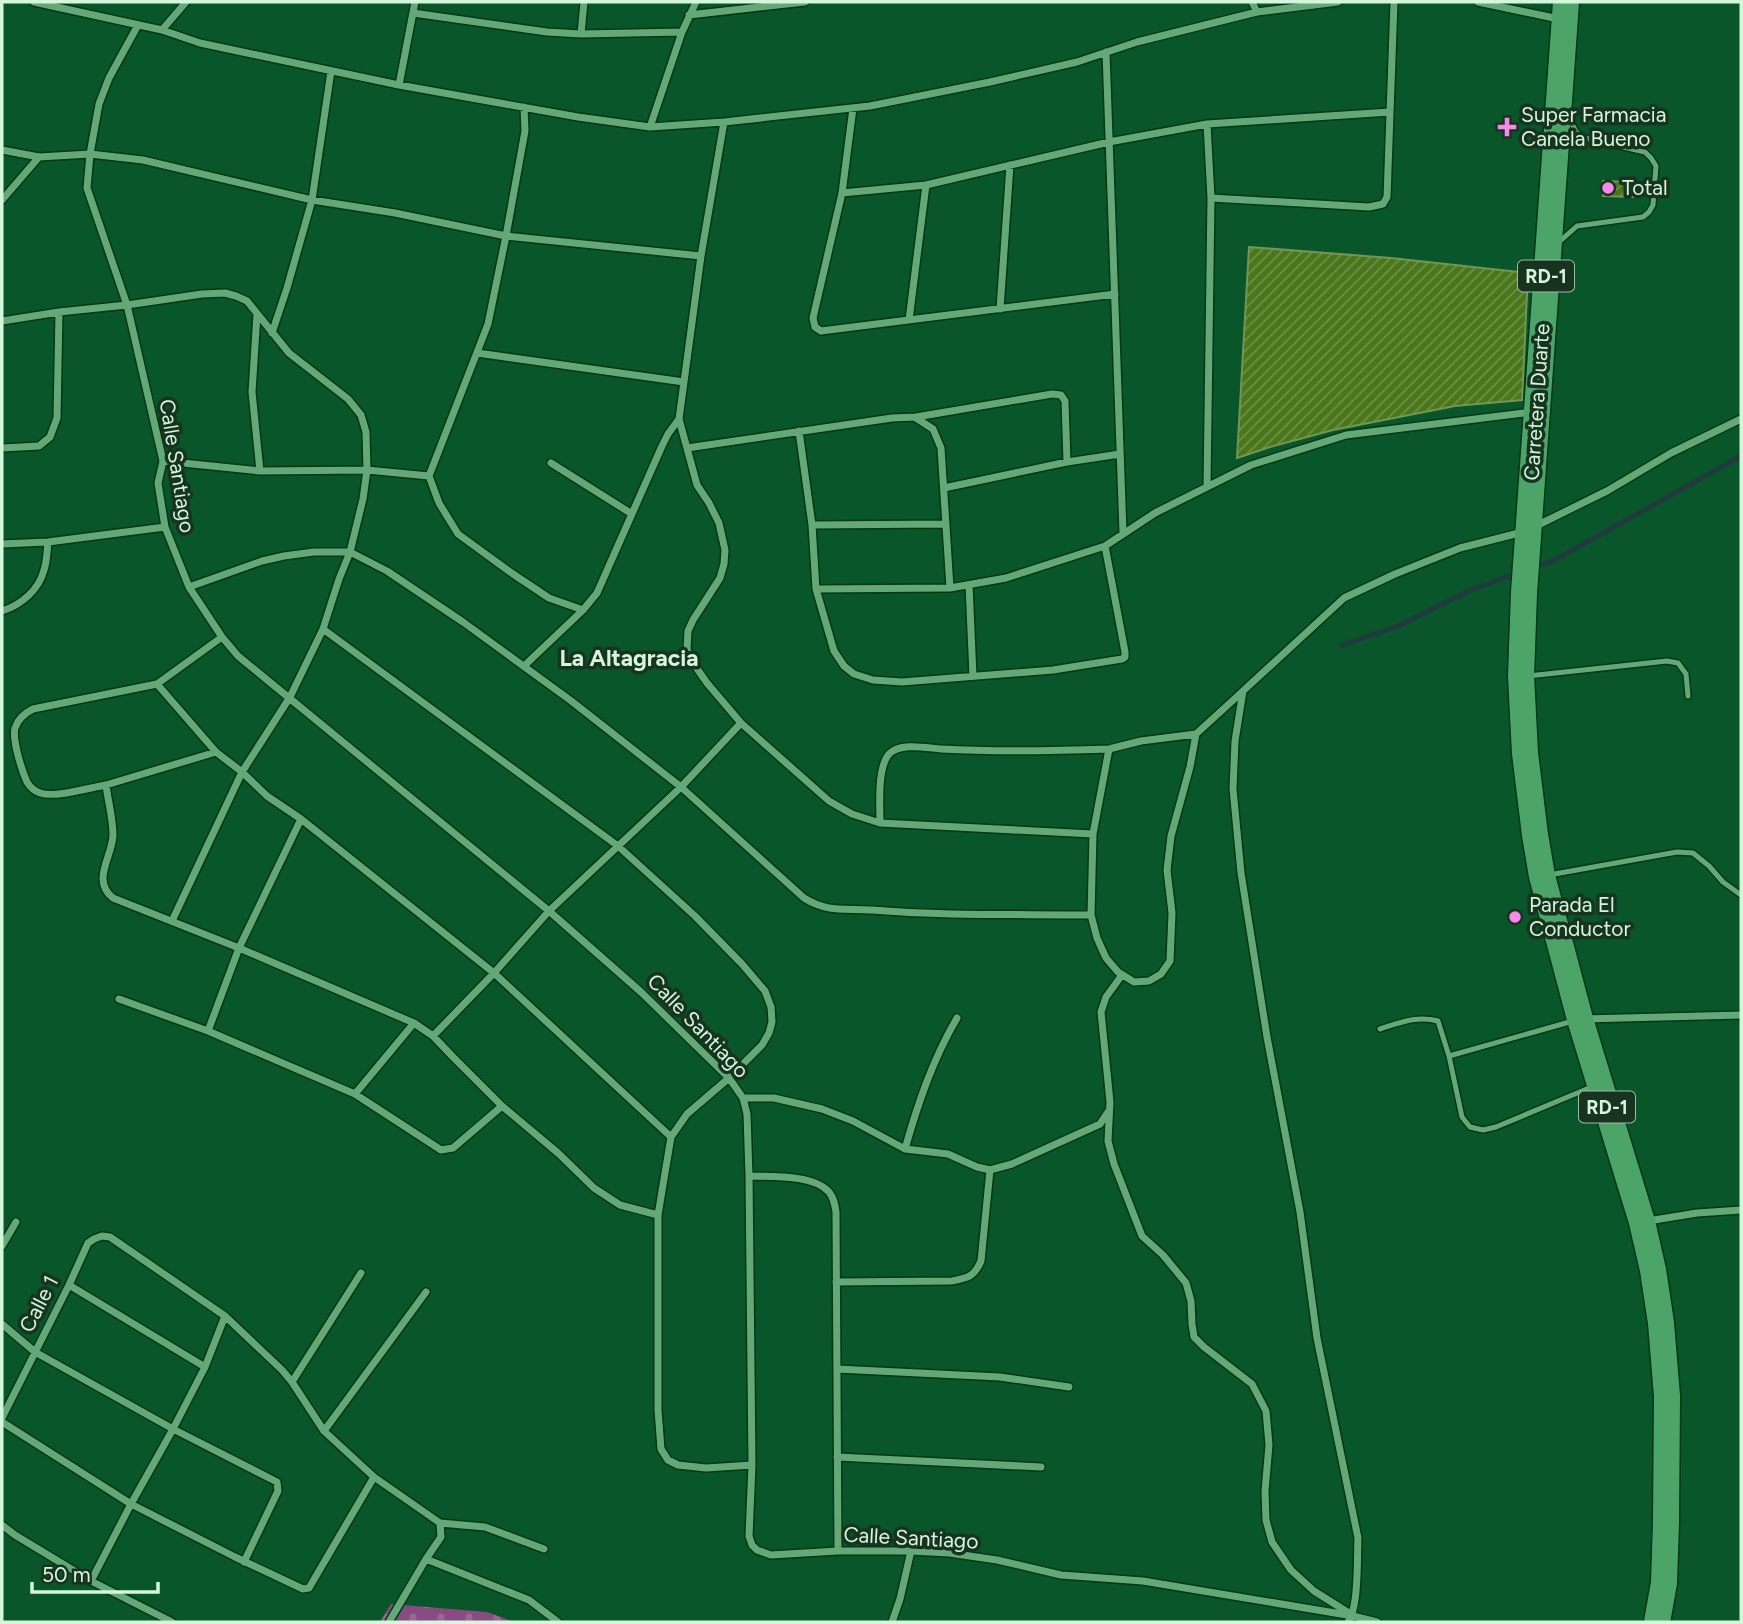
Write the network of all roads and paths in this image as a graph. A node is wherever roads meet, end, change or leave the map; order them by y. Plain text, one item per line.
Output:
1 (35, 2) edge
2 (186, 2) edge
3 (415, 2) edge
4 (584, 2) edge
5 (696, 2) edge
6 (805, 2) edge
7 (1252, 2) edge
8 (1338, 2) edge
9 (1394, 2) edge
10 (1478, 2) edge
11 (1565, 11) edge
12 (1257, 12) junction
13 (413, 13) junction
14 (690, 15) junction
15 (138, 25) junction
16 (162, 30) junction
17 (682, 32) junction
18 (580, 34) junction
19 (1106, 52) junction
20 (331, 71) junction
21 (1560, 83) junction
22 (399, 85) junction
23 (524, 107) junction
24 (853, 108) junction
25 (1390, 112) junction
26 (724, 122) junction
27 (1207, 124) junction
28 (650, 127) junction
29 (1109, 142) junction
30 (2, 150) edge
31 (90, 154) junction
32 (39, 157) junction
33 (1010, 165) junction
34 (926, 185) junction
35 (842, 193) junction
36 (1211, 198) junction
37 (2, 200) edge
38 (312, 200) junction
39 (506, 236) junction
40 (701, 256) junction
41 (1547, 263) junction
42 (1115, 294) junction
43 (127, 305) junction
44 (1000, 309) junction
45 (59, 312) junction
46 (257, 314) junction
47 (909, 320) junction
48 (2, 321) edge
49 (272, 333) junction
50 (477, 353) junction
51 (684, 382) junction
52 (1536, 411) junction
53 (916, 417) junction
54 (679, 419) junction
55 (1741, 419) edge
56 (799, 431) junction
57 (2, 448) edge
58 (687, 448) junction
59 (1120, 454) junction
60 (163, 461) junction
61 (1067, 462) junction
62 (551, 463) dead end
63 (367, 470) junction
64 (260, 471) junction
65 (429, 475) junction
66 (1207, 487) junction
67 (944, 488) junction
68 (632, 514) junction
69 (946, 524) junction
70 (811, 526) junction
71 (165, 527) junction
72 (1123, 533) junction
73 (1527, 541) junction
74 (48, 542) junction
75 (2, 544) edge
76 (1105, 546) junction
77 (350, 552) junction
78 (969, 585) junction
79 (188, 587) junction
80 (950, 588) junction
81 (816, 589) junction
82 (583, 610) junction
83 (2, 611) edge
84 (323, 629) junction
85 (222, 637) junction
86 (524, 666) junction
87 (973, 676) junction
88 (1521, 676) junction
89 (158, 684) junction
90 (1243, 691) junction
91 (1688, 696) dead end
92 (290, 697) junction
93 (741, 723) junction
94 (1196, 734) junction
95 (1109, 749) junction
96 (216, 752) junction
97 (242, 772) junction
98 (106, 785) junction
99 (681, 787) junction
100 (301, 819) junction
101 (880, 823) junction
102 (1093, 834) junction
103 (618, 846) junction
104 (1542, 876) junction
105 (1741, 895) edge
106 (549, 911) junction
107 (1091, 915) junction
108 (172, 921) junction
109 (239, 948) junction
110 (494, 973) junction
111 (1122, 975) junction
112 (119, 999) dead end
113 (1741, 1015) edge
114 (957, 1018) dead end
115 (1580, 1019) junction
116 (414, 1023) junction
117 (1380, 1028) dead end
118 (208, 1031) junction
119 (433, 1035) junction
120 (1449, 1056) junction
121 (729, 1079) junction
122 (1600, 1083) junction
123 (355, 1094) junction
124 (743, 1098) junction
125 (502, 1105) junction
126 (1109, 1112) junction
127 (671, 1137) junction
128 (905, 1149) junction
129 (990, 1170) junction
130 (749, 1176) junction
131 (1741, 1210) edge
132 (658, 1215) junction
133 (16, 1222) dead end
134 (1642, 1222) junction
135 (2, 1246) edge
136 (361, 1273) dead end
137 (836, 1282) junction
138 (69, 1285) junction
139 (426, 1292) dead end
140 (225, 1316) junction
141 (2, 1324) edge
142 (34, 1352) junction
143 (205, 1367) junction
144 (837, 1370) junction
145 (292, 1382) junction
146 (1069, 1387) dead end
147 (2, 1420) edge
148 (173, 1429) junction
149 (324, 1431) junction
150 (837, 1457) junction
151 (752, 1465) junction
152 (1041, 1467) dead end
153 (374, 1477) junction
154 (131, 1504) junction
155 (440, 1523) junction
156 (2, 1525) edge
157 (544, 1549) dead end
158 (838, 1551) junction
159 (911, 1551) junction
160 (426, 1559) junction
161 (244, 1562) junction
162 (91, 1581) junction
163 (1350, 1619) edge
164 (172, 1622) edge
165 (388, 1622) edge
166 (558, 1622) edge
167 (892, 1622) edge
168 (1377, 1622) edge
169 (1657, 1622) edge

1 - 15 street
2 - 16 street
3 - 13 street
4 - 18 street
5 - 14 street
6 - 14 street
7 - 12 street
8 - 12 street
9 - 25 street
10 - 11 street
11 - 21 main road, Carretera Duarte / RD-1
12 - 19 street
13 - 18 street
13 - 22 street
14 - 17 street
15 - 16 street
15 - 31 street, Calle Santiago
16 - 20 street
17 - 18 street
17 - 28 street
19 - 24 street
19 - 29 street
20 - 22 street
20 - 38 street
21 - 41 main road, Carretera Duarte / RD-1
21 - 41 lane
22 - 23 street
23 - 28 street
23 - 39 street
24 - 26 street
24 - 35 street
25 - 27 street
25 - 36 street
26 - 28 street
26 - 40 street
27 - 29 street
27 - 36 street
29 - 33 street
29 - 42 street
30 - 32 street
31 - 32 street
31 - 38 street
31 - 43 street, Calle Santiago
32 - 37 street
33 - 34 street
33 - 44 street
34 - 35 street
34 - 47 street
35 - 47 street
36 - 66 street
38 - 39 street
38 - 49 street
39 - 40 street
39 - 50 street
40 - 51 street
41 - 52 main road, Carretera Duarte / RD-1
42 - 44 street
42 - 59 street
43 - 45 street
43 - 46 street
43 - 60 street, Calle Santiago
44 - 47 street
45 - 48 street
45 - 57 street
46 - 49 street
46 - 64 street
49 - 63 street
50 - 51 street
50 - 65 street
51 - 54 street
52 - 66 street
52 - 73 main road, Carretera Duarte / RD-1
53 - 56 street
53 - 61 street
53 - 67 street
54 - 58 street
54 - 68 street
55 - 73 street
56 - 58 street
56 - 70 street
58 - 93 street
59 - 61 street
59 - 72 street
60 - 64 street
60 - 71 street, Calle Santiago
61 - 67 street
62 - 68 street
63 - 64 street
63 - 65 street
63 - 77 street
65 - 82 street
66 - 72 street
67 - 69 street
68 - 82 street
69 - 70 street
69 - 80 street
70 - 81 street
71 - 74 street
71 - 79 street, Calle Santiago
72 - 76 street
73 - 88 main road, Carretera Duarte / RD-1
73 - 90 street
74 - 75 street
74 - 83 street
76 - 78 street
76 - 87 street
77 - 79 street
77 - 84 street
77 - 86 street
78 - 80 street
78 - 87 street
79 - 85 street, Calle Santiago
80 - 81 street
81 - 87 street
82 - 86 street
84 - 92 street
84 - 103 street
85 - 89 street
85 - 92 street, Calle Santiago
86 - 99 street
88 - 91 lane
88 - 104 main road, RD-1
89 - 96 street
89 - 98 street
90 - 94 street
90 - 163 street
92 - 97 street
92 - 106 street, Calle Santiago
93 - 99 street
93 - 101 street
94 - 95 street
94 - 111 street
95 - 101 street
95 - 102 street
96 - 97 street
96 - 98 street
97 - 100 street
97 - 108 street
98 - 108 street
99 - 103 street
99 - 107 street
100 - 109 street
100 - 110 street
101 - 102 street
102 - 107 street
103 - 106 street
103 - 121 street
104 - 105 lane
104 - 115 main road, RD-1
106 - 110 street
106 - 121 street, Calle Santiago
107 - 111 street
108 - 109 street
109 - 116 street
109 - 118 street
110 - 119 street
110 - 127 street
111 - 126 street
112 - 118 street
113 - 115 street
114 - 128 street
115 - 120 lane
115 - 122 main road, RD-1
116 - 119 street
116 - 123 street
117 - 120 lane
118 - 123 street
119 - 125 street
120 - 122 lane
121 - 124 street, Calle Santiago
121 - 127 street
122 - 134 main road, RD-1
123 - 125 street
124 - 128 street
124 - 130 street, Calle Santiago
125 - 132 street
126 - 129 street
126 - 163 street
127 - 132 street
128 - 129 street
129 - 137 street
130 - 137 street
130 - 151 street, Calle Santiago
131 - 134 street
132 - 151 street
133 - 135 street
134 - 169 main road, RD-1
136 - 145 street
137 - 144 street
138 - 140 street, Calle 1
138 - 142 street, Calle 1
138 - 143 street
139 - 149 street
140 - 143 street
140 - 145 street
141 - 142 street
142 - 147 street, Calle 1
142 - 148 street
143 - 148 street
144 - 146 street
144 - 150 street
145 - 149 street
147 - 154 street
148 - 154 street
148 - 161 street
149 - 153 street
150 - 152 street
150 - 158 street
151 - 158 street, Calle Santiago
153 - 155 street
153 - 161 street
154 - 161 street
154 - 162 street
155 - 157 street
155 - 160 street
156 - 162 street
158 - 159 street, Calle Santiago
159 - 163 street, Calle Santiago
159 - 167 street
160 - 165 street
160 - 166 street
162 - 164 street
163 - 168 street, Calle Santiago

